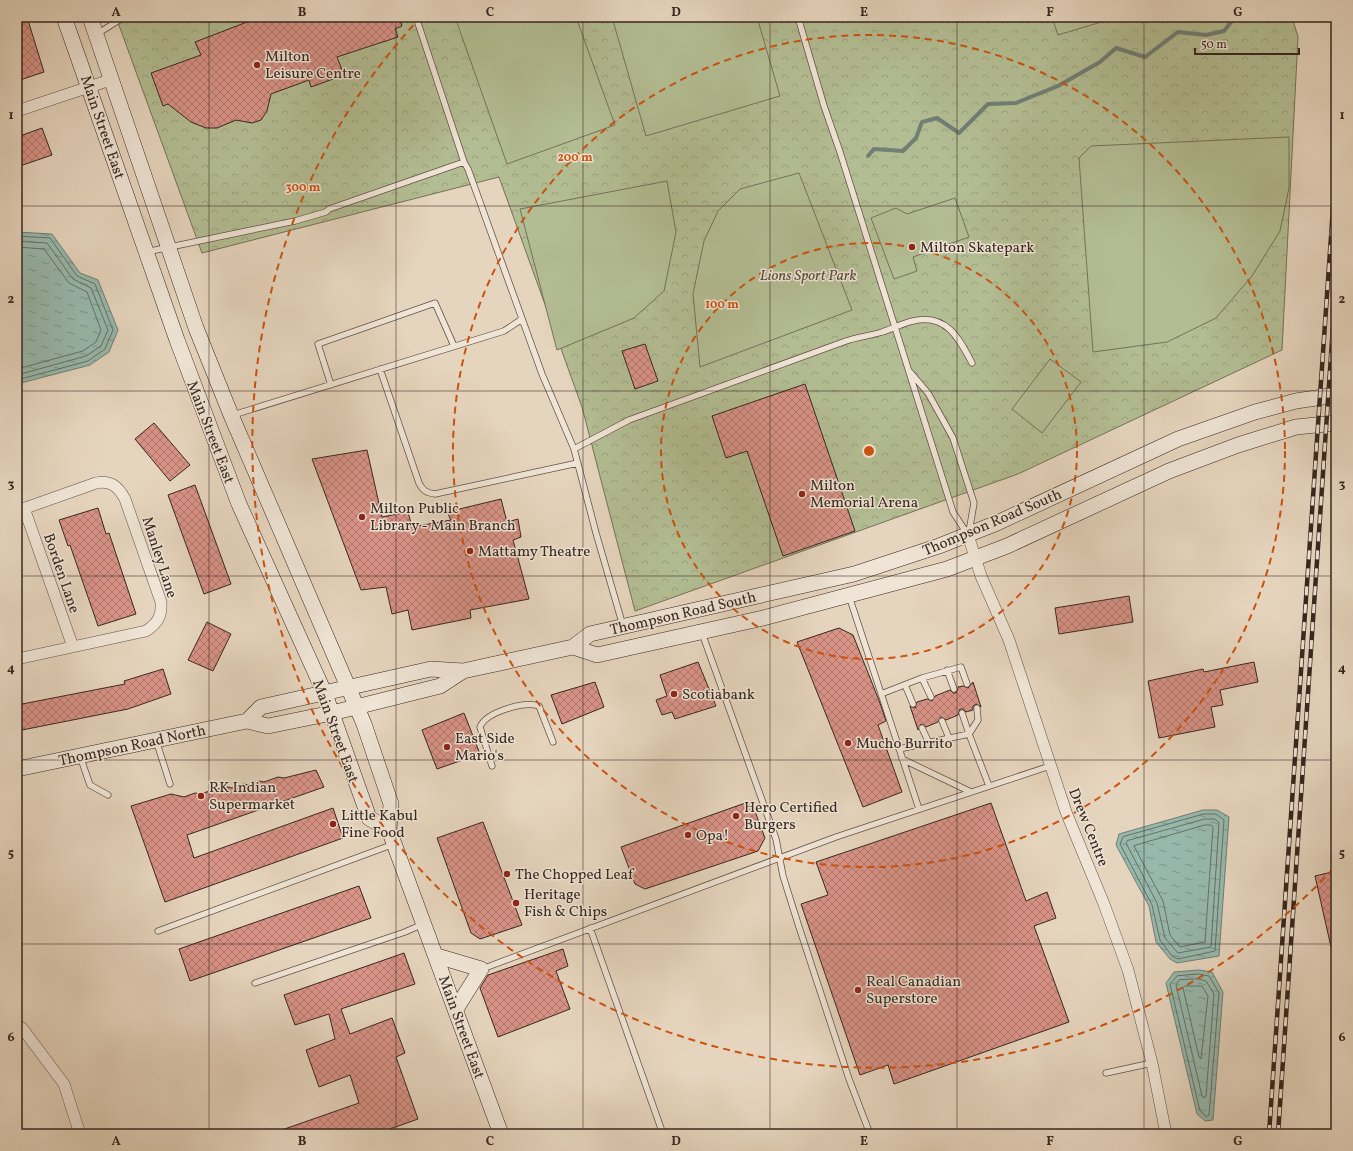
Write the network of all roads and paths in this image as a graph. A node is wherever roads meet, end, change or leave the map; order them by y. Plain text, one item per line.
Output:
1 (64, 17) edge
2 (90, 17) edge
3 (124, 17) edge
4 (416, 17) edge
5 (798, 17) edge
6 (95, 35) junction
7 (110, 80) junction
8 (89, 87) junction
9 (17, 111) edge
10 (464, 162) junction
11 (167, 246) junction
12 (146, 252) junction
13 (522, 319) junction
14 (895, 327) junction
15 (454, 346) junction
16 (972, 363) dead end
17 (380, 369) junction
18 (908, 370) junction
19 (330, 385) junction
20 (1336, 395) edge
21 (231, 415) junction
22 (1336, 423) edge
23 (574, 449) junction
24 (578, 463) junction
25 (20, 510) edge
26 (968, 535) junction
27 (975, 558) junction
28 (849, 595) junction
29 (623, 627) junction
30 (701, 631) junction
31 (73, 647) junction
32 (573, 647) junction
33 (17, 659) edge
34 (947, 670) junction
35 (463, 671) junction
36 (922, 678) junction
37 (967, 684) dead end
38 (905, 685) junction
39 (954, 689) dead end
40 (336, 691) junction
41 (881, 694) junction
42 (931, 697) dead end
43 (913, 704) dead end
44 (978, 708) dead end
45 (344, 710) junction
46 (962, 714) dead end
47 (247, 721) junction
48 (942, 721) dead end
49 (922, 728) dead end
50 (969, 734) junction
51 (949, 738) junction
52 (156, 740) junction
53 (553, 742) dead end
54 (929, 742) junction
55 (899, 749) junction
56 (80, 756) junction
57 (902, 759) junction
58 (492, 766) dead end
59 (1050, 766) junction
60 (17, 769) edge
61 (170, 784) dead end
62 (989, 786) junction
63 (971, 792) junction
64 (108, 795) dead end
65 (919, 809) junction
66 (389, 830) junction
67 (395, 844) junction
68 (779, 858) junction
69 (425, 923) junction
70 (590, 928) junction
71 (158, 931) dead end
72 (436, 956) junction
73 (481, 969) junction
74 (255, 983) dead end
75 (456, 1009) junction
76 (17, 1025) edge
77 (1152, 1063) junction
78 (1106, 1074) dead end
79 (80, 1134) edge
80 (501, 1134) edge
81 (663, 1134) edge
82 (870, 1134) edge
83 (1166, 1134) edge

1 - 8 main road, Main Street East
2 - 6 main road, Main Street East
3 - 6 lane
4 - 10 lane
5 - 14 lane
6 - 7 main road, Main Street East
7 - 8 street
7 - 11 main road, Main Street East
8 - 9 street
8 - 12 main road, Main Street East
10 - 11 lane
10 - 13 lane
11 - 12 lane
11 - 21 main road, Main Street East
12 - 40 main road, Main Street East
13 - 15 lane
13 - 23 lane
14 - 16 lane
14 - 18 lane
14 - 23 lane
15 - 17 lane
15 - 19 lane
17 - 19 lane
17 - 24 lane
18 - 26 lane
18 - 26 lane
19 - 21 lane
20 - 26 main road, Thompson Road South
21 - 40 main road, Main Street East
22 - 27 main road, Thompson Road South
23 - 24 lane
24 - 29 lane
25 - 31 street, Borden Lane
25 - 31 street, Manley Lane
26 - 27 street, Drew Centre
26 - 29 main road, Thompson Road South
27 - 28 main road, Thompson Road South
27 - 59 street, Drew Centre
28 - 30 main road, Thompson Road South
28 - 41 lane
29 - 32 main road, Thompson Road South
30 - 32 main road, Thompson Road South
30 - 68 lane
31 - 33 street, Manley Lane
32 - 35 main road, Thompson Road South
34 - 36 lane
34 - 37 lane
34 - 39 lane
35 - 40 main road, Thompson Road South
35 - 45 main road, Thompson Road South
36 - 38 lane
36 - 42 lane
38 - 41 lane
38 - 43 lane
40 - 45 main road, Main Street East
40 - 45 main road, Main Street East
40 - 47 main road, Thompson Road North
41 - 55 lane
44 - 50 lane
45 - 47 main road, Thompson Road North
45 - 66 main road, Main Street East
45 - 66 main road, Main Street East
46 - 50 lane
47 - 52 main road, Thompson Road North
48 - 51 lane
49 - 54 lane
50 - 51 lane
50 - 62 lane
51 - 54 lane
52 - 56 main road, Thompson Road North
52 - 61 lane
53 - 58 lane
54 - 55 lane
55 - 57 lane
56 - 60 main road, Thompson Road North
56 - 64 lane
57 - 63 lane
57 - 65 lane
59 - 62 lane
59 - 77 street, Drew Centre
62 - 63 lane
63 - 65 lane
65 - 68 lane
66 - 67 main road, Main Street East
67 - 69 main road, Main Street East
67 - 71 lane
68 - 70 lane
68 - 82 lane
69 - 72 main road, Main Street East
69 - 74 lane
70 - 73 lane
70 - 81 lane
72 - 73 main road
72 - 75 main road, Main Street East
73 - 75 main road
75 - 80 main road, Main Street East
76 - 79 street
77 - 78 lane
77 - 83 street, Drew Centre

